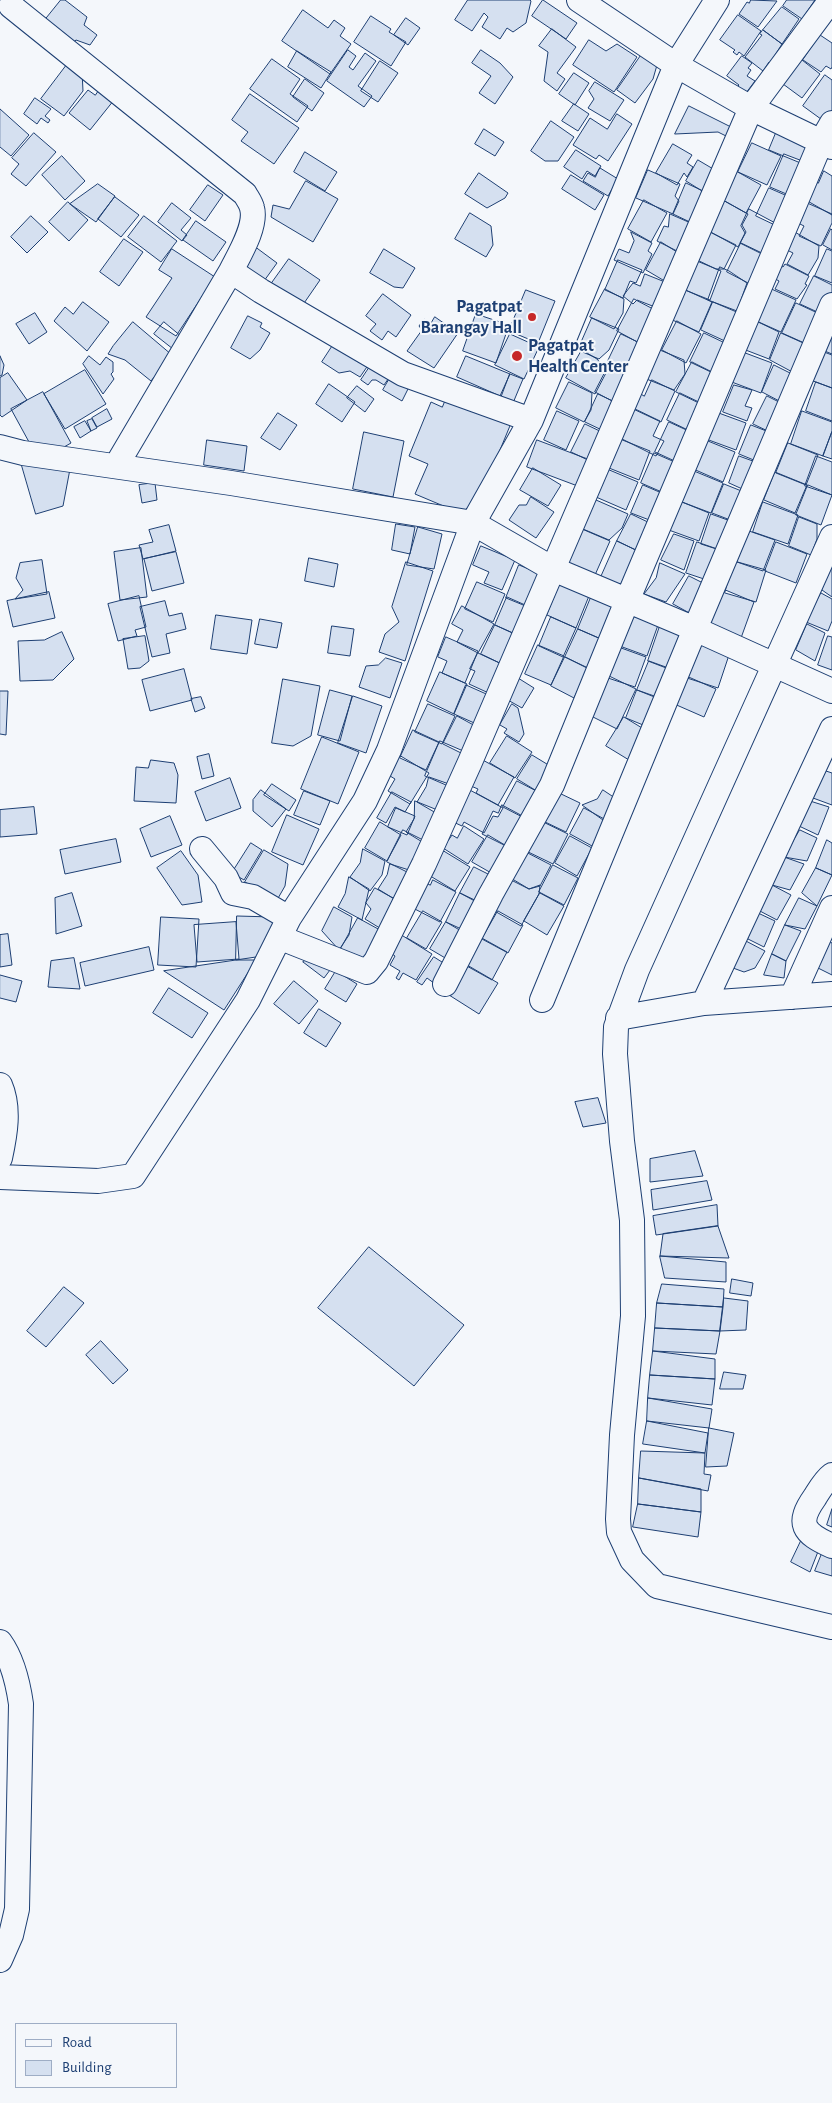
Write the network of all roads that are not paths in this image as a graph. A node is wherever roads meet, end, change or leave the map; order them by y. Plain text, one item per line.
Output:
1 (579, 0) edge
2 (717, 0) edge
3 (831, 0) edge
4 (9, 8) edge
5 (676, 65) junction
6 (751, 108) junction
7 (828, 138) edge
8 (231, 271) junction
9 (832, 305) edge
10 (531, 420) junction
11 (0, 447) edge
12 (116, 466) junction
13 (472, 523) junction
14 (832, 537) edge
15 (553, 570) junction
16 (627, 601) junction
17 (695, 629) junction
18 (775, 666) junction
19 (832, 691) edge
20 (832, 729) edge
21 (202, 849) dead end
22 (832, 908) edge
23 (285, 928) junction
24 (445, 984) dead end
25 (832, 994) edge
26 (792, 997) junction
27 (542, 1000) dead end
28 (704, 1003) junction
29 (618, 1018) junction
30 (0, 1085) edge
31 (0, 1158) edge
32 (0, 1177) edge
33 (832, 1475) edge
34 (832, 1546) edge
35 (832, 1627) edge
36 (0, 1642) edge
37 (0, 1960) edge

1 - 5 street
2 - 5 street
3 - 6 street
4 - 8 street
5 - 6 street
5 - 10 street
6 - 7 street
6 - 15 street
7 - 16 street
8 - 10 street
8 - 12 street
9 - 17 street
10 - 13 street
11 - 12 street
12 - 13 street
13 - 15 street
13 - 23 street
14 - 18 street
15 - 16 street
15 - 23 street
16 - 17 street
16 - 24 street
17 - 18 street
17 - 27 street
18 - 19 street
18 - 29 street
20 - 28 street
21 - 23 street
22 - 26 street
23 - 32 street
25 - 26 street
26 - 28 street
28 - 29 street
29 - 35 street
30 - 31 street
33 - 34 street
36 - 37 street

